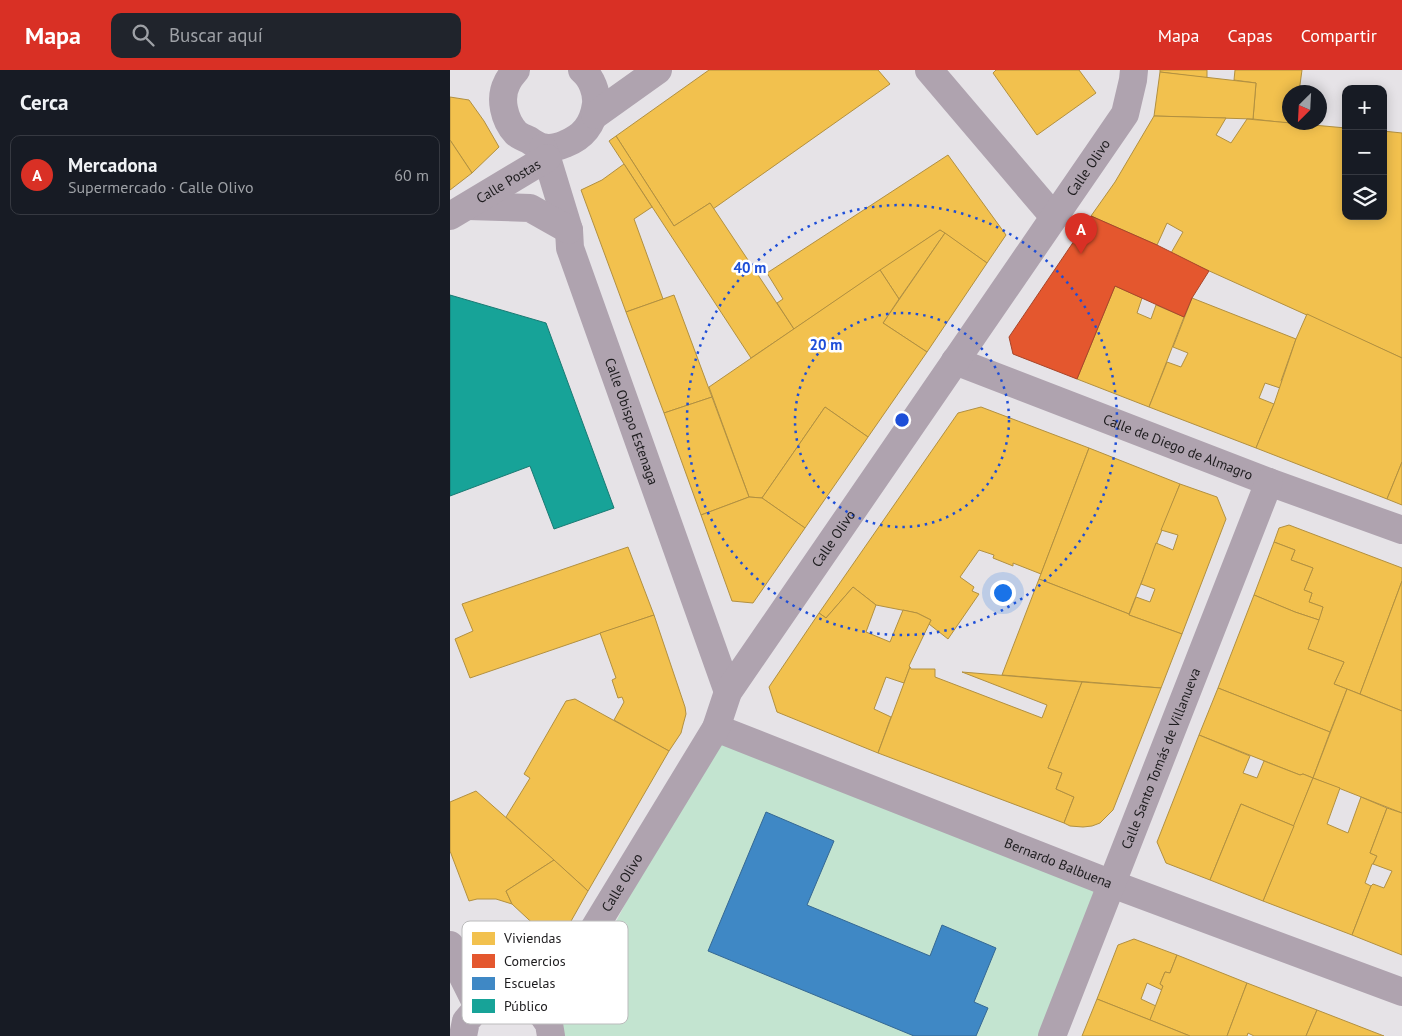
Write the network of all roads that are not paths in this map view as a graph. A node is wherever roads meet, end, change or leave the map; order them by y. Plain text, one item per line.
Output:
1 (516, 70) edge
2 (582, 70) edge
3 (658, 70) edge
4 (929, 70) edge
5 (1134, 70) edge
6 (595, 115) junction
7 (545, 153) junction
8 (459, 211) edge
9 (1054, 217) junction
10 (569, 230) junction
11 (955, 361) junction
12 (1269, 482) junction
13 (1402, 530) edge
14 (728, 692) junction
15 (716, 728) junction
16 (1112, 884) junction
17 (606, 921) edge
18 (453, 961) edge
19 (462, 978) edge
20 (1402, 992) edge
21 (1052, 1036) edge

1 - 7 street
2 - 6 street
3 - 6 street
4 - 9 street
5 - 9 street, Calle Olivo
6 - 7 street
7 - 8 street, Calle Postas
7 - 10 street, Calle Obispo Estenaga
8 - 10 street, Calle Postas
9 - 11 street, Calle Olivo
10 - 14 street, Calle Obispo Estenaga
11 - 12 street, Calle de Diego de Almagro
11 - 14 street, Calle Olivo
12 - 13 street, Calle de Diego de Almagro
12 - 16 street, Calle Santo Tomás de Villanueva
14 - 15 street, Calle Olivo
15 - 16 street, Bernardo Balbuena
15 - 17 street, Calle Olivo
16 - 20 street, Bernardo Balbuena
16 - 21 street, Calle Santo Tomás de Villanueva
18 - 19 street

